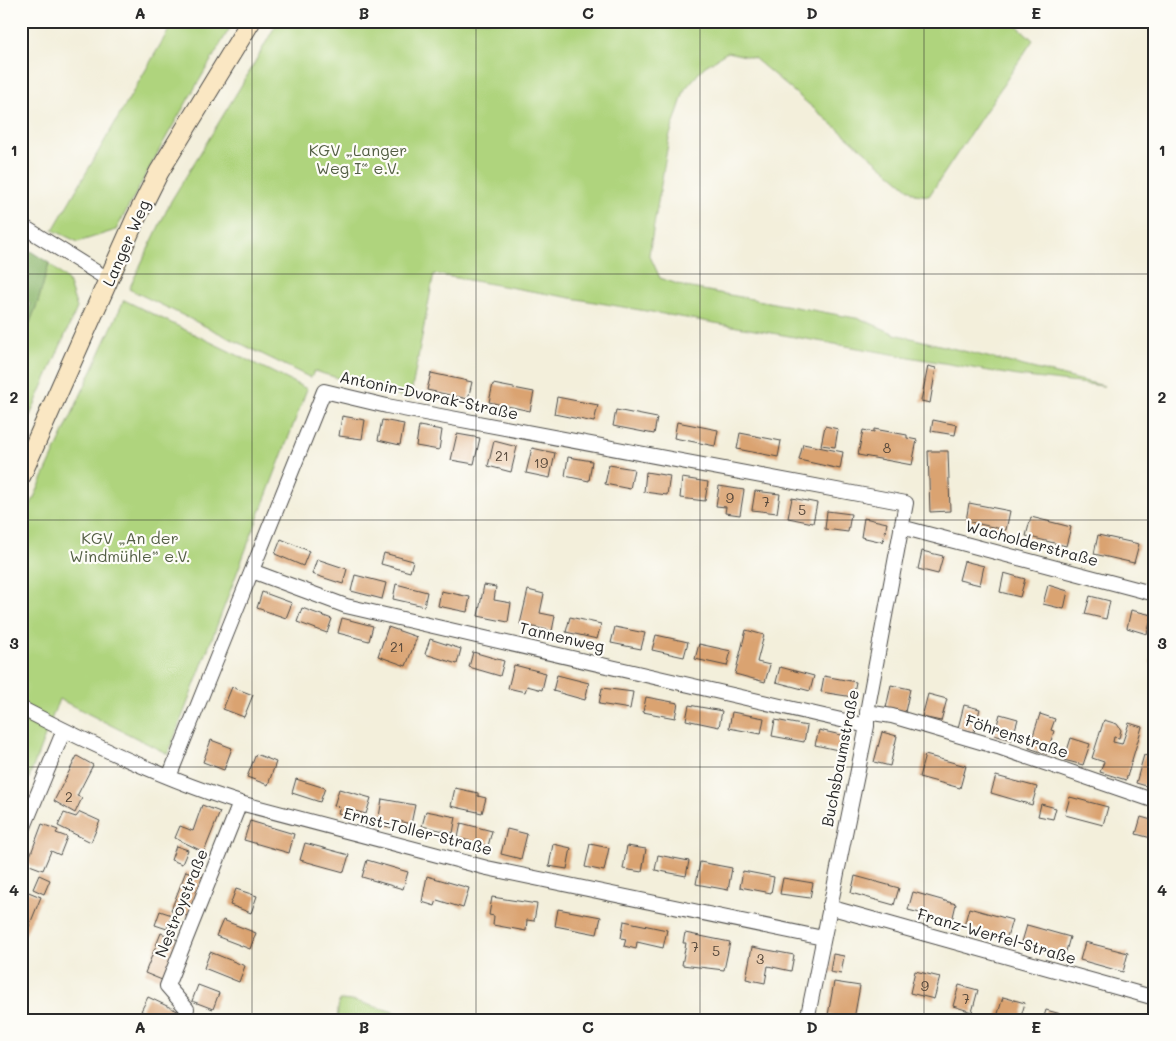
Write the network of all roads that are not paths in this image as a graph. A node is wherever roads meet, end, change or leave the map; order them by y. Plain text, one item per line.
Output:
1 (251, 21) edge
2 (21, 225) edge
3 (109, 280) junction
4 (21, 476) edge
5 (906, 503) joint
6 (901, 527) junction
7 (252, 572) junction
8 (1155, 594) edge
9 (21, 708) edge
10 (867, 712) junction
11 (867, 726) junction
12 (64, 730) junction
13 (168, 777) junction
14 (1155, 801) edge
15 (240, 803) junction
16 (21, 834) edge
17 (829, 907) junction
18 (823, 938) junction
19 (1155, 998) edge
20 (187, 1009) dead end
21 (807, 1020) edge

1 - 3 main road, Langer Weg
2 - 3 street
3 - 4 main road, Langer Weg
5 - 6 street, Buchsbaumstraße
5 - 7 street, Antonin-Dvorak-Straße
6 - 8 street, Wacholderstraße
6 - 10 street, Buchsbaumstraße
7 - 11 street, Tannenweg
7 - 13 street, Antonin-Dvorak-Straße
9 - 12 street, Ernst-Toller-Straße
10 - 11 street, Buchsbaumstraße
10 - 14 street, Föhrenstraße
11 - 17 street, Buchsbaumstraße
12 - 13 street, Ernst-Toller-Straße
12 - 16 street
13 - 15 street, Ernst-Toller-Straße
15 - 18 street, Ernst-Toller-Straße
15 - 20 street, Nestroystraße
17 - 18 street, Buchsbaumstraße
17 - 19 street, Franz-Werfel-Straße
18 - 21 street, Buchsbaumstraße

